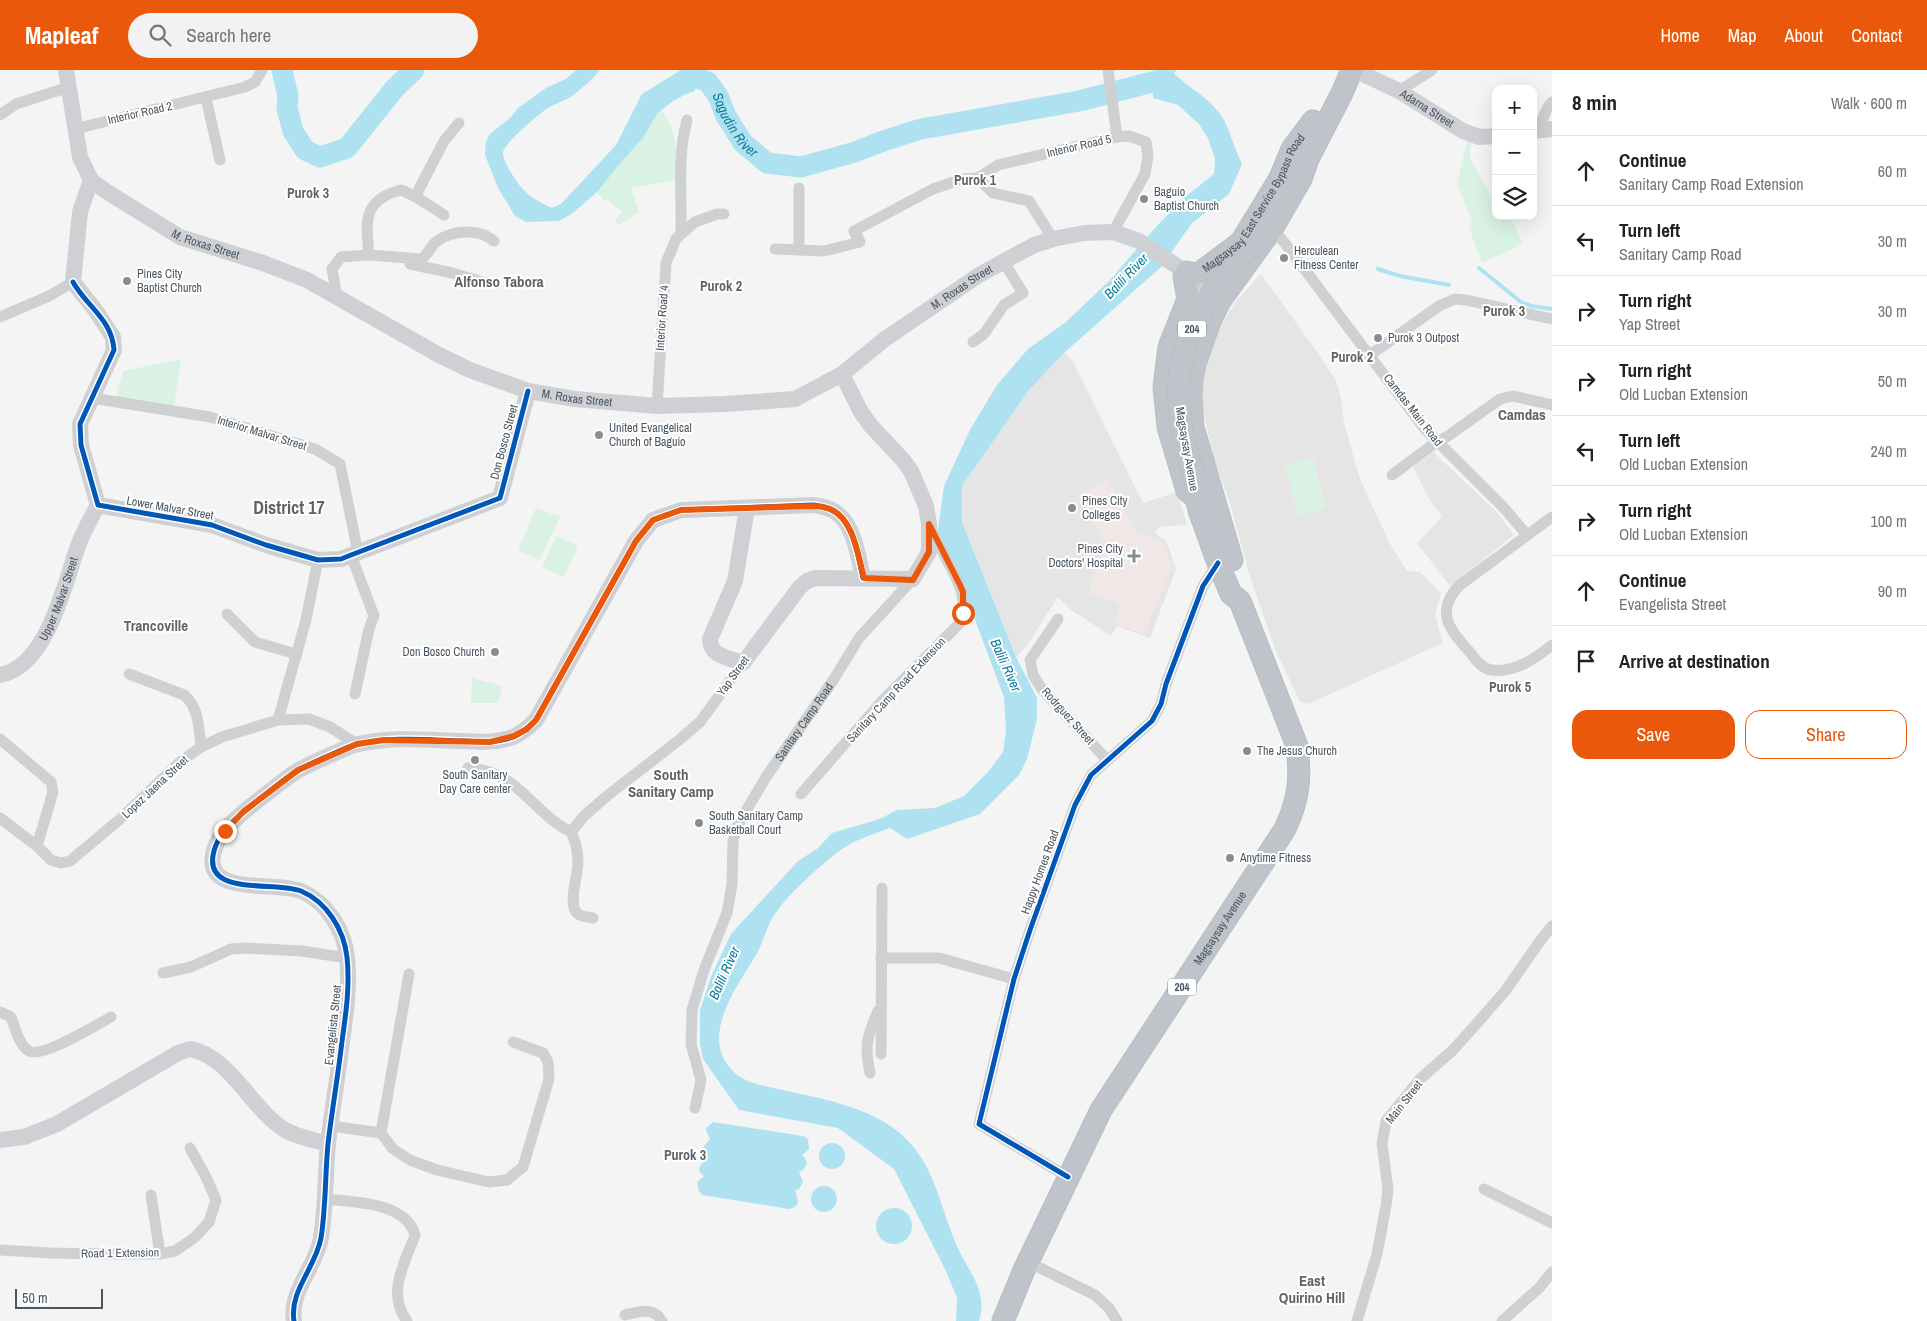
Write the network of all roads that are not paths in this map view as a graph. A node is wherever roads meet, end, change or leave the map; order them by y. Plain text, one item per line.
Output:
1 (66, 70) edge
2 (262, 70) edge
3 (1340, 70) edge
4 (1432, 70) edge
5 (1358, 71) edge
6 (1109, 76) edge
7 (69, 86) junction
8 (1399, 91) junction
9 (206, 98) junction
10 (1552, 102) edge
11 (0, 114) edge
12 (687, 120) dead end
13 (1313, 121) junction
14 (458, 123) dead end
15 (75, 129) junction
16 (1541, 130) edge
17 (1492, 136) edge
18 (1117, 137) junction
19 (220, 160) dead end
20 (1303, 164) junction
21 (978, 178) junction
22 (91, 180) junction
23 (799, 188) dead end
24 (416, 195) junction
25 (724, 214) dead end
26 (444, 215) dead end
27 (1272, 230) junction
28 (1113, 232) junction
29 (680, 234) junction
30 (1053, 239) junction
31 (494, 241) dead end
32 (775, 249) dead end
33 (799, 250) junction
34 (369, 255) junction
35 (356, 257) junction
36 (1003, 261) junction
37 (1212, 264) junction
38 (1181, 271) junction
39 (1236, 280) junction
40 (72, 282) junction
41 (486, 283) dead end
42 (1196, 294) junction
43 (337, 296) junction
44 (1220, 301) junction
45 (0, 317) edge
46 (1552, 319) edge
47 (1210, 321) junction
48 (973, 342) dead end
49 (1370, 355) junction
50 (842, 374) junction
51 (528, 391) junction
52 (92, 398) junction
53 (1552, 405) edge
54 (657, 406) junction
55 (1437, 443) junction
56 (1392, 475) dead end
57 (1196, 492) junction
58 (500, 498) joint
59 (98, 505) junction
60 (747, 508) junction
61 (1552, 517) edge
62 (929, 524) junction
63 (1527, 535) junction
64 (354, 554) junction
65 (318, 560) junction
66 (1218, 563) junction
67 (864, 578) junction
68 (913, 580) junction
69 (1240, 601) junction
70 (227, 614) dead end
71 (1058, 619) dead end
72 (1552, 645) edge
73 (296, 654) junction
74 (743, 662) junction
75 (129, 674) dead end
76 (0, 676) edge
77 (355, 694) dead end
78 (278, 720) junction
79 (0, 739) edge
80 (357, 744) junction
81 (201, 747) junction
82 (1107, 760) junction
83 (468, 768) dead end
84 (801, 794) dead end
85 (0, 818) edge
86 (571, 832) junction
87 (37, 846) junction
88 (882, 888) dead end
89 (593, 918) dead end
90 (1552, 926) edge
91 (347, 958) junction
92 (881, 958) junction
93 (164, 973) dead end
94 (409, 974) dead end
95 (1014, 979) junction
96 (880, 1005) junction
97 (0, 1012) edge
98 (111, 1017) dead end
99 (513, 1042) dead end
100 (881, 1054) dead end
101 (870, 1073) dead end
102 (695, 1108) dead end
103 (331, 1126) junction
104 (381, 1133) junction
105 (0, 1140) edge
106 (328, 1144) junction
107 (190, 1148) dead end
108 (1068, 1177) junction
109 (1484, 1189) dead end
110 (151, 1195) dead end
111 (325, 1199) junction
112 (1552, 1223) edge
113 (0, 1250) edge
114 (160, 1254) junction
115 (1028, 1262) junction
116 (1552, 1272) edge
117 (625, 1315) dead end
118 (294, 1321) edge
119 (407, 1321) edge
120 (662, 1321) edge
121 (1003, 1321) edge
122 (1117, 1321) edge
123 (1357, 1321) edge
124 (1502, 1321) edge

1 - 7 street
2 - 9 street, Interior Road 2
3 - 13 highway, Magsaysay Avenue / 204
4 - 8 street
5 - 8 street, Adarna Street
5 - 20 highway, Magsaysay Avenue / 204
5 - 20 highway, 204
6 - 18 street
7 - 11 street
7 - 15 street
8 - 17 street, Adarna Street
9 - 15 street, Interior Road 2
9 - 19 street
10 - 16 street
12 - 29 street, Interior Road 4
13 - 20 highway, Magsaysay Avenue / 204
13 - 37 highway, Magsaysay East Service Bypass Road / 204
14 - 24 street
15 - 22 street
18 - 21 street, Interior Road 5
18 - 28 street, Interior Road 5
20 - 27 highway, Magsaysay Avenue / 204
20 - 57 highway, Magsaysay Avenue / 204, bridge
21 - 30 street
21 - 33 street, Interior Road 5
22 - 40 street
22 - 43 street, M. Roxas Street
23 - 33 street
24 - 26 street
24 - 34 street
25 - 29 street
27 - 39 highway, Magsaysay Avenue / 204
27 - 49 street, Camdas Main Road
28 - 30 street, M. Roxas Street
28 - 38 street, M. Roxas Street
29 - 54 street, Interior Road 4
30 - 36 street, M. Roxas Street
31 - 34 street
32 - 33 street, Interior Road 5
34 - 35 street
35 - 41 street
35 - 43 street
36 - 48 street
36 - 50 street, M. Roxas Street
37 - 38 highway, Magsaysay East Service Bypass Road / 204
37 - 39 highway
38 - 42 highway, Magsaysay East Service Bypass Road
39 - 44 highway, Magsaysay Avenue / 204
40 - 45 street
40 - 52 street
42 - 44 street
42 - 47 highway
42 - 57 highway, 204
43 - 51 street, M. Roxas Street
44 - 47 highway, Magsaysay Avenue / 204
46 - 49 street
47 - 69 highway, Magsaysay Avenue / 204
49 - 55 street, Camdas Main Road
50 - 54 street, M. Roxas Street
50 - 62 street, Sanitary Camp Road
51 - 54 street, M. Roxas Street
51 - 58 street, Don Bosco Street
52 - 59 street
52 - 64 street, Interior Malvar Street
53 - 55 street
55 - 56 street
55 - 63 street, Camdas Main Road
57 - 66 highway, Magsaysay Avenue / 204
58 - 64 street, Lower Malvar Street
59 - 65 street, Lower Malvar Street
59 - 76 street, Upper Malvar Street
60 - 67 street, Evangelista Street
60 - 74 street
60 - 80 street, Evangelista Street
61 - 63 street
62 - 68 street, Sanitary Camp Road
62 - 84 street, Sanitary Camp Road Extension
63 - 72 street
64 - 65 street, Lower Malvar Street
64 - 77 street, Interior Malvar Street
65 - 73 street
66 - 69 highway, Magsaysay Avenue / 204
66 - 82 street, Happy Homes Road
67 - 68 street, Yap Street
67 - 74 street, Yap Street
68 - 102 street, Sanitary Camp Road
69 - 108 highway, Magsaysay Avenue / 204
70 - 73 street
71 - 82 street, Rodrguez Street
73 - 78 street
74 - 86 street, Yap Street
75 - 81 street
78 - 80 street, Lopez Jaena Street
78 - 81 street, Lopez Jaena Street
79 - 87 street
80 - 91 street, Evangelista Street
81 - 87 street, Lopez Jaena Street
82 - 95 street, Happy Homes Road
83 - 86 street
85 - 87 street, Lopez Jaena Street
86 - 89 street
88 - 92 street
90 - 123 street, Main Street
91 - 93 street
91 - 103 street, Evangelista Street
92 - 95 street
92 - 96 street
94 - 104 street
95 - 108 street, Happy Homes Road
96 - 100 street
96 - 101 street
97 - 98 street
99 - 104 street
103 - 104 street
103 - 106 street, Evangelista Street
105 - 106 street
106 - 111 street, Evangelista Street
107 - 114 street, Road 1 Extension
108 - 115 highway, Magsaysay Avenue / 204
109 - 112 street
110 - 114 street
111 - 118 street, Evangelista Street
111 - 119 street
113 - 114 street, Road 1 Extension
115 - 121 highway, Magsaysay Avenue / 204
115 - 122 street
116 - 124 street
117 - 120 street

